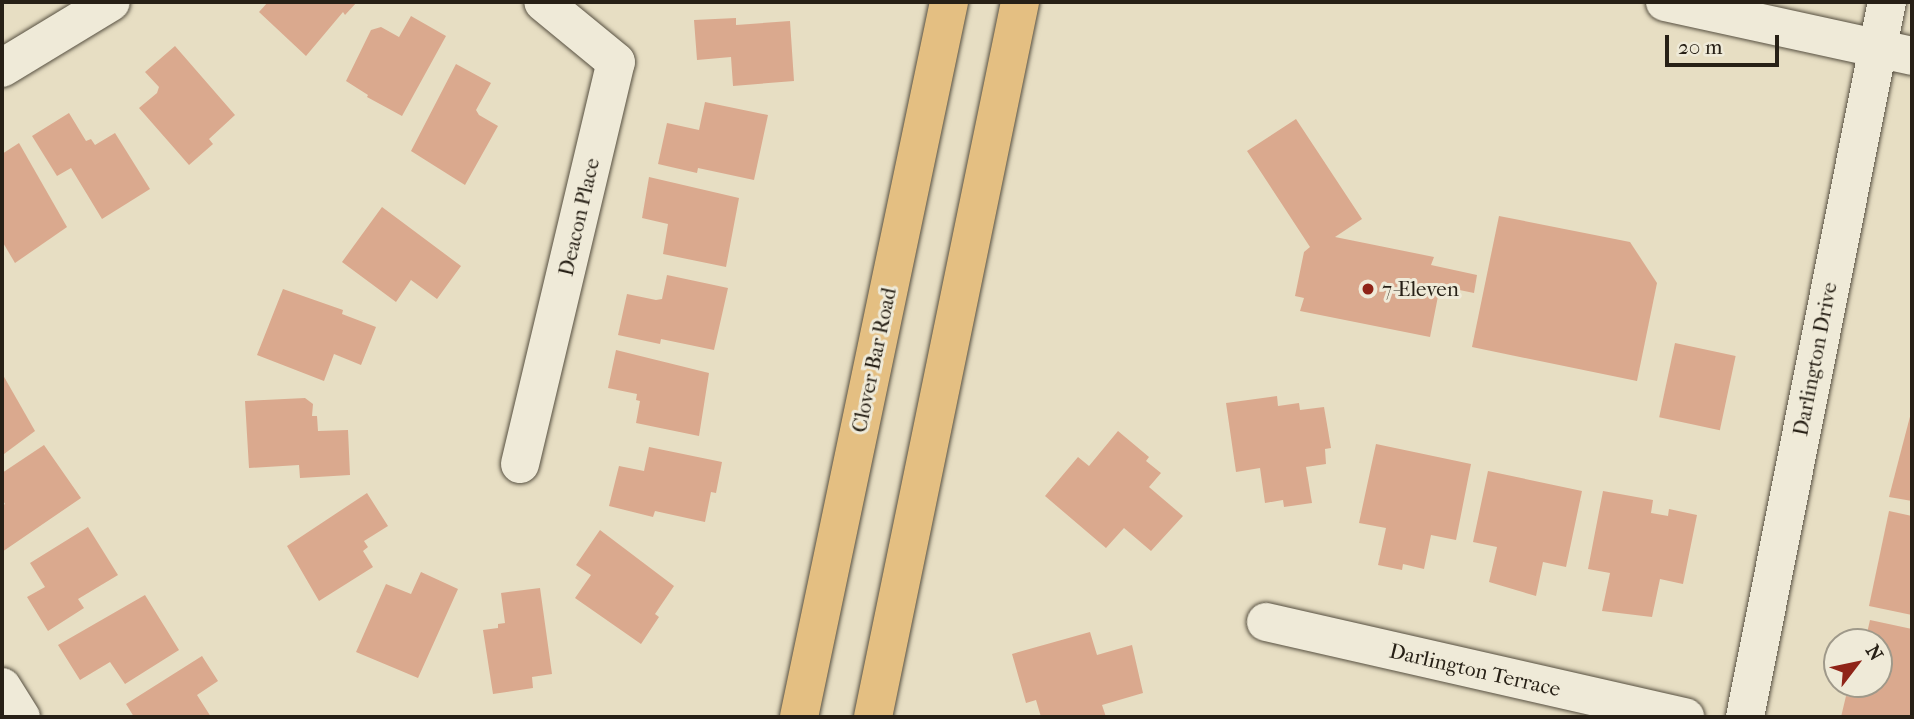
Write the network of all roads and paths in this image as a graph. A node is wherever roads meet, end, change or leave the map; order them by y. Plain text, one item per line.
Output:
1 (111, 2) edge
2 (544, 2) edge
3 (949, 2) edge
4 (1020, 2) edge
5 (1665, 2) edge
6 (1887, 2) edge
7 (1894, 52) edge
8 (2, 68) edge
9 (520, 464) dead end
10 (1266, 622) dead end
11 (2, 687) edge
12 (20, 717) edge
13 (799, 717) edge
14 (873, 717) edge
15 (1685, 717) edge
16 (1745, 717) edge

1 - 8 street
2 - 9 street, Deacon Place
3 - 13 main road, Clover Bar Road
4 - 14 main road
5 - 7 street
6 - 7 street, Darlington Drive
7 - 16 street, Darlington Drive
10 - 15 street, Darlington Terrace
11 - 12 street

